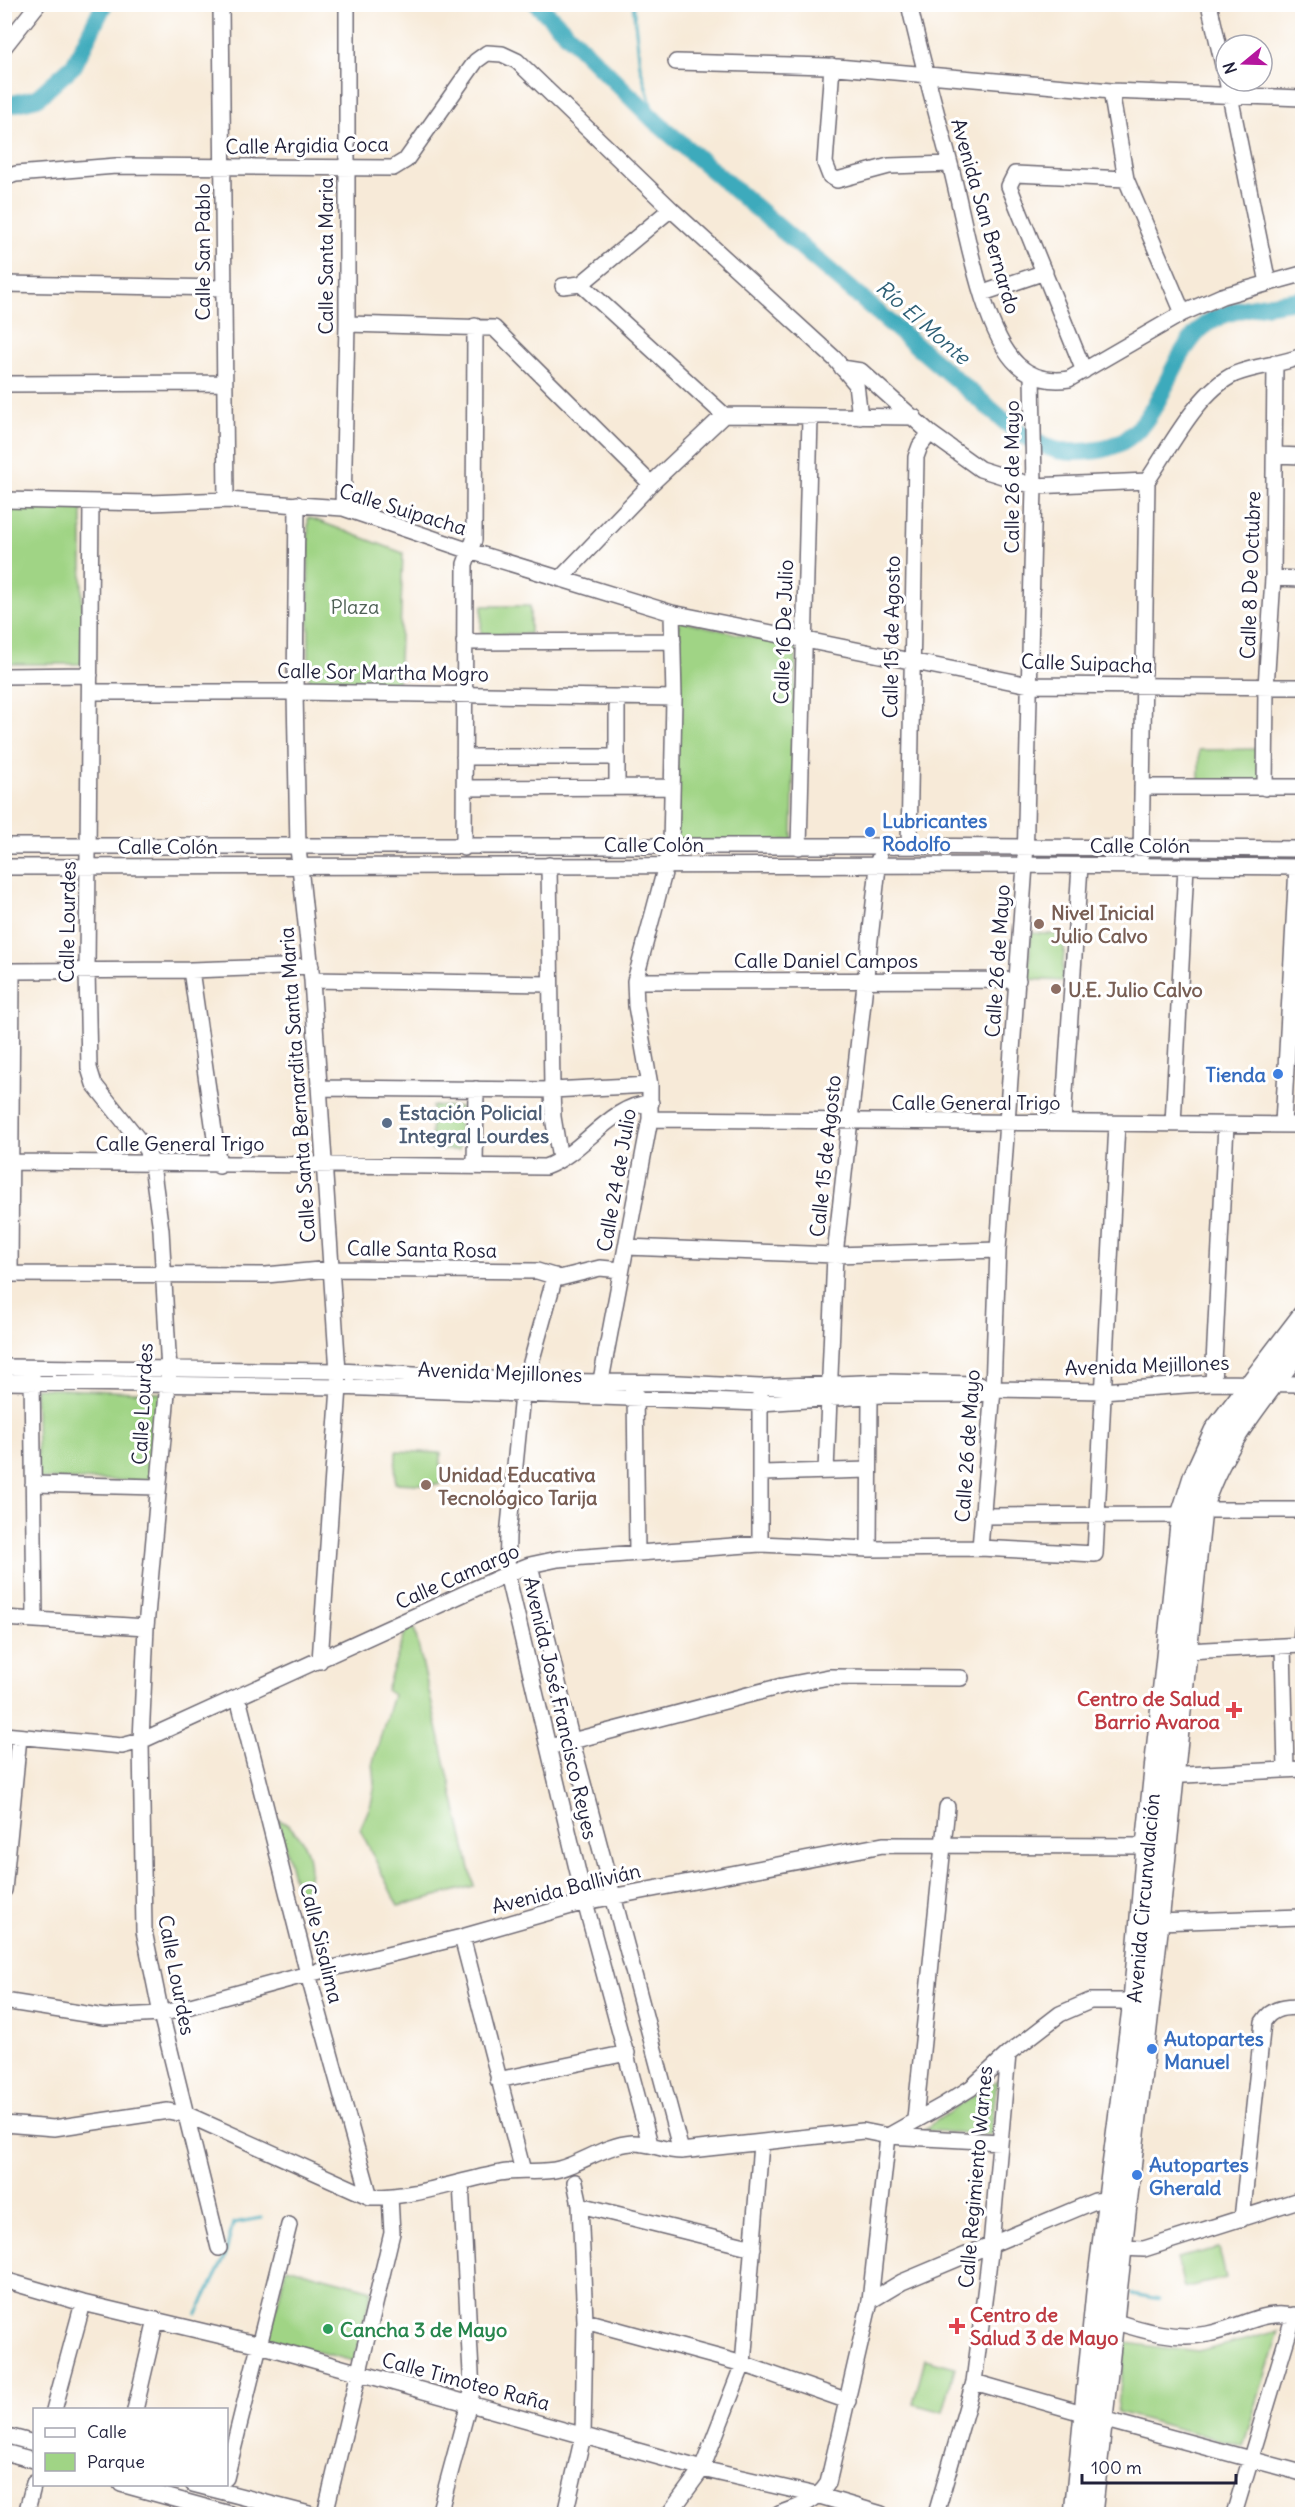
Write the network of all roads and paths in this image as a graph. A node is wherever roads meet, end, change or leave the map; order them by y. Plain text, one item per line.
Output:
1 (38, 4) edge
2 (221, 4) edge
3 (347, 4) edge
4 (909, 4) edge
5 (1209, 4) edge
6 (1216, 33) edge
7 (4, 47) edge
8 (675, 62) dead end
9 (832, 66) junction
10 (924, 72) junction
11 (1214, 86) edge
12 (1111, 91) junction
13 (1230, 93) edge
14 (1274, 93) edge
15 (1302, 98) edge
16 (950, 164) junction
17 (222, 166) junction
18 (345, 169) junction
19 (4, 178) edge
20 (1126, 179) junction
21 (673, 211) junction
22 (1045, 272) junction
23 (1302, 274) edge
24 (1268, 283) junction
25 (4, 284) edge
26 (581, 284) junction
27 (563, 286) dead end
28 (224, 288) junction
29 (983, 293) junction
30 (1183, 313) junction
31 (347, 324) junction
32 (475, 327) junction
33 (1292, 361) edge
34 (842, 368) junction
35 (1084, 371) junction
36 (1032, 375) junction
37 (224, 383) junction
38 (4, 384) edge
39 (724, 414) junction
40 (860, 417) junction
41 (914, 417) junction
42 (810, 418) junction
43 (930, 434) junction
44 (1275, 455) junction
45 (1302, 456) edge
46 (1147, 481) junction
47 (651, 484) junction
48 (1034, 486) junction
49 (4, 500) edge
50 (226, 500) junction
51 (92, 502) junction
52 (297, 504) junction
53 (343, 508) junction
54 (470, 551) junction
55 (1273, 578) junction
56 (560, 579) junction
57 (1302, 579) edge
58 (672, 613) junction
59 (803, 640) junction
60 (673, 641) junction
61 (464, 642) junction
62 (911, 662) junction
63 (90, 675) junction
64 (4, 676) edge
65 (1029, 685) junction
66 (1143, 687) junction
67 (1266, 687) junction
68 (1302, 687) edge
69 (90, 692) junction
70 (295, 692) junction
71 (464, 694) junction
72 (617, 697) junction
73 (674, 698) junction
74 (464, 757) junction
75 (616, 757) junction
76 (617, 786) junction
77 (672, 787) junction
78 (1142, 787) junction
79 (1302, 787) edge
80 (464, 788) junction
81 (1265, 788) junction
82 (4, 846) edge
83 (89, 846) junction
84 (879, 846) junction
85 (909, 846) junction
86 (671, 847) junction
87 (799, 847) junction
88 (298, 848) junction
89 (464, 848) junction
90 (1025, 849) junction
91 (1141, 849) junction
92 (1302, 849) edge
93 (668, 865) junction
94 (1025, 865) junction
95 (549, 866) junction
96 (1080, 866) junction
97 (1186, 866) junction
98 (4, 867) edge
99 (88, 867) junction
100 (301, 867) junction
101 (878, 867) junction
102 (1140, 867) junction
103 (1300, 867) edge
104 (87, 970) junction
105 (191, 970) junction
106 (311, 973) junction
107 (1017, 980) junction
108 (635, 981) junction
109 (864, 981) junction
110 (549, 984) junction
111 (9, 1060) edge
112 (650, 1085) junction
113 (319, 1088) junction
114 (476, 1089) junction
115 (552, 1090) junction
116 (651, 1103) junction
117 (650, 1119) junction
118 (1007, 1121) junction
119 (1063, 1122) junction
120 (850, 1123) junction
121 (1117, 1124) junction
122 (1173, 1124) junction
123 (1283, 1124) junction
124 (1226, 1125) junction
125 (1302, 1125) edge
126 (560, 1159) junction
127 (13, 1162) junction
128 (324, 1164) junction
129 (152, 1165) junction
130 (219, 1166) junction
131 (475, 1166) junction
132 (8, 1200) edge
133 (626, 1247) junction
134 (998, 1250) junction
135 (835, 1256) junction
136 (330, 1269) junction
137 (621, 1270) junction
138 (7, 1274) edge
139 (164, 1276) junction
140 (555, 1276) junction
141 (1302, 1317) edge
142 (1302, 1346) edge
143 (4, 1367) edge
144 (32, 1375) junction
145 (168, 1377) junction
146 (339, 1379) junction
147 (4, 1382) edge
148 (635, 1382) junction
149 (1213, 1383) junction
150 (1250, 1383) junction
151 (1273, 1383) junction
152 (1302, 1384) edge
153 (524, 1388) junction
154 (993, 1389) junction
155 (599, 1390) junction
156 (1102, 1391) junction
157 (828, 1393) junction
158 (760, 1395) junction
159 (870, 1396) junction
160 (635, 1399) junction
161 (869, 1470) junction
162 (826, 1471) junction
163 (762, 1473) junction
164 (33, 1484) junction
165 (159, 1487) junction
166 (1302, 1510) edge
167 (1192, 1513) junction
168 (982, 1516) junction
169 (1097, 1517) junction
170 (760, 1544) junction
171 (980, 1548) junction
172 (869, 1549) junction
173 (637, 1552) junction
174 (530, 1565) junction
175 (507, 1574) junction
176 (4, 1618) edge
177 (35, 1620) junction
178 (146, 1628) junction
179 (1302, 1629) edge
180 (1302, 1645) edge
181 (1283, 1646) junction
182 (1187, 1651) junction
183 (320, 1661) junction
184 (961, 1678) dead end
185 (238, 1698) junction
186 (12, 1736) edge
187 (141, 1741) junction
188 (572, 1742) junction
189 (549, 1747) junction
190 (1302, 1769) edge
191 (1286, 1770) junction
192 (1164, 1776) junction
193 (947, 1807) dead end
194 (943, 1845) junction
195 (1147, 1846) junction
196 (4, 1890) edge
197 (614, 1896) junction
198 (585, 1902) junction
199 (1302, 1917) edge
200 (1158, 1922) junction
201 (462, 1937) junction
202 (308, 1974) junction
203 (4, 2001) edge
204 (1134, 2001) junction
205 (1302, 2007) edge
206 (161, 2014) junction
207 (627, 2053) junction
208 (1008, 2054) junction
209 (498, 2080) junction
210 (188, 2115) junction
211 (915, 2119) junction
212 (4, 2124) edge
213 (888, 2136) junction
214 (1000, 2142) junction
215 (650, 2144) junction
216 (761, 2144) junction
217 (681, 2151) junction
218 (523, 2171) junction
219 (461, 2182) junction
220 (575, 2182) dead end
221 (370, 2197) junction
222 (390, 2198) junction
223 (1118, 2199) junction
224 (1302, 2199) edge
225 (580, 2205) junction
226 (1242, 2219) junction
227 (289, 2225) dead end
228 (991, 2245) junction
229 (219, 2248) dead end
230 (753, 2248) junction
231 (1121, 2248) junction
232 (4, 2280) edge
233 (1107, 2284) junction
234 (870, 2301) junction
235 (83, 2303) junction
236 (1298, 2316) edge
237 (156, 2320) junction
238 (585, 2321) junction
239 (1113, 2321) junction
240 (260, 2345) junction
241 (743, 2364) junction
242 (359, 2373) junction
243 (974, 2382) junction
244 (848, 2401) junction
245 (470, 2403) junction
246 (54, 2408) edge
247 (135, 2408) edge
248 (1094, 2417) junction
249 (4, 2435) edge
250 (583, 2436) junction
251 (33, 2443) edge
252 (4, 2452) edge
253 (1249, 2459) junction
254 (33, 2460) edge
255 (702, 2469) junction
256 (228, 2473) edge
257 (1302, 2473) edge
258 (33, 2486) edge
259 (128, 2486) edge
260 (225, 2486) edge
261 (228, 2486) edge
262 (820, 2496) junction
263 (221, 2513) edge
264 (26, 2514) edge
265 (309, 2514) edge
266 (325, 2514) edge
267 (439, 2514) edge
268 (565, 2514) edge
269 (669, 2514) edge
270 (779, 2514) edge
271 (881, 2514) edge
272 (936, 2514) edge
273 (1075, 2514) edge
274 (1091, 2514) edge
275 (1234, 2514) edge

1 - 7 street
2 - 17 street, Calle San Pablo
3 - 18 street, Calle Santa Maria
4 - 10 street, Avenida San Bernardo
5 - 6 street
8 - 9 street
9 - 10 street
9 - 16 street
10 - 12 street
10 - 16 street, Avenida San Bernardo
11 - 12 street
12 - 20 street
13 - 24 street
14 - 15 street
16 - 29 street, Avenida San Bernardo
17 - 18 street, Calle Argidia Coca
17 - 19 street, Calle Argidia Coca
17 - 28 street, Calle San Pablo
18 - 21 street, Calle Argidia Coca
18 - 31 street, Calle Santa Maria
20 - 22 street
20 - 30 street
21 - 26 street
21 - 34 street, Calle Argidia Coca
22 - 29 street
22 - 35 street
23 - 24 street
24 - 30 street
25 - 28 street
26 - 27 street
26 - 39 street
28 - 37 street, Calle San Pablo
29 - 36 street, Avenida San Bernardo
30 - 35 street
31 - 32 street
31 - 53 street, Calle Santa Maria
32 - 47 street
32 - 54 street
33 - 44 street, Calle 8 De Octubre
33 - 46 street
34 - 40 street
34 - 41 street
35 - 36 street
36 - 48 street, Calle 26 de Mayo
37 - 38 street
37 - 50 street, Calle San Pablo
39 - 42 street
39 - 47 street
40 - 41 street
40 - 42 street
41 - 43 street
42 - 59 street, Calle 16 De Julio
43 - 48 street
43 - 62 street, Calle 15 de Agosto
44 - 45 street
44 - 55 street, Calle 8 De Octubre
46 - 48 street
46 - 66 street
47 - 56 street
48 - 65 street, Calle 26 de Mayo
49 - 51 street, Calle Suipacha
50 - 51 street, Calle Suipacha
50 - 52 street, Calle Suipacha
51 - 63 street, Calle Lourdes
52 - 53 street, Calle Suipacha
52 - 70 street, Calle Santa Bernardita Santa Maria
53 - 54 street, Calle Suipacha
54 - 56 street, Calle Suipacha
54 - 61 street
55 - 57 street
55 - 67 street, Calle 8 De Octubre
56 - 58 street, Calle Suipacha
58 - 59 street, Calle Suipacha
58 - 60 street, Calle 24 de Julio
59 - 62 street, Calle Suipacha
59 - 87 street, Calle 16 De Julio
60 - 61 street
60 - 73 street, Calle 24 de Julio
61 - 71 street
62 - 65 street, Calle Suipacha
62 - 85 street, Calle 15 de Agosto
63 - 64 street
63 - 69 street, Calle Lourdes
65 - 66 street, Calle Suipacha
65 - 90 street, Calle 26 de Mayo
66 - 67 street, Calle Suipacha
66 - 78 street
67 - 68 street, Calle Suipacha
67 - 81 street, Calle 8 De Octubre
69 - 70 street, Calle Sor Martha Mogro
69 - 83 street, Calle Lourdes
70 - 71 street, Calle Sor Martha Mogro
70 - 88 street, Calle Santa Bernardita Santa Maria
71 - 72 street, Calle Sor Martha Mogro
71 - 74 street
72 - 73 street, Calle Sor Martha Mogro
72 - 75 street
73 - 77 street, Calle 24 de Julio
74 - 75 street
74 - 80 street
75 - 76 street
76 - 77 street
76 - 80 street
77 - 86 street, Calle 24 de Julio
78 - 81 street
78 - 91 street
79 - 81 street
80 - 89 street
82 - 83 street, Calle Colón
83 - 88 street, Calle Colón
83 - 99 street, Calle Lourdes
84 - 85 street, Calle Colón
84 - 87 street, Calle Colón
84 - 101 street, Calle 15 de Agosto
85 - 90 street, Calle Colón
86 - 87 street, Calle Colón
86 - 89 street, Calle Colón
86 - 93 street, Calle 24 de Julio
88 - 89 street, Calle Colón
88 - 100 street, Calle Santa Bernardita Santa Maria
90 - 91 street, Calle Colón
90 - 94 street, Calle 26 de Mayo
91 - 92 street, Calle Colón
91 - 102 street
93 - 95 street, Calle Colón
93 - 101 street, Calle Colón
93 - 108 street, Calle 24 de Julio
94 - 96 street, Calle Colón
94 - 101 street, Calle Colón
94 - 107 street, Calle 26 de Mayo
95 - 100 street, Calle Colón
95 - 110 street
96 - 102 street, Calle Colón
96 - 119 street
97 - 102 street, Calle Colón
97 - 103 street, Calle Colón
97 - 122 street
98 - 99 street, Calle Colón
99 - 100 street, Calle Colón
99 - 104 street, Calle Lourdes
100 - 106 street, Calle Santa Bernardita Santa Maria
101 - 109 street, Calle 15 de Agosto
103 - 123 street
104 - 105 street
104 - 111 street
104 - 129 street, Calle Lourdes
105 - 106 street
105 - 130 street
106 - 110 street
106 - 113 street, Calle Santa Bernardita Santa Maria
107 - 109 street, Calle Daniel Campos
107 - 118 street, Calle 26 de Mayo
108 - 109 street, Calle Daniel Campos
108 - 112 street, Calle 24 de Julio
109 - 120 street, Calle 15 de Agosto
110 - 115 street
111 - 127 street
112 - 115 street
112 - 116 street, Calle 24 de Julio
113 - 114 street
113 - 128 street, Calle Santa Bernardita Santa Maria
114 - 115 street
114 - 131 street
115 - 126 street
116 - 117 street, Calle 24 de Julio
116 - 126 street, Calle General Trigo
117 - 120 street, Calle General Trigo
117 - 133 street, Calle 24 de Julio
118 - 119 street, Calle General Trigo
118 - 120 street, Calle General Trigo
118 - 134 street, Calle 26 de Mayo
119 - 121 street, Calle General Trigo
120 - 135 street, Calle 15 de Agosto
121 - 122 street, Calle General Trigo
121 - 156 street
122 - 124 street, Calle General Trigo
123 - 124 street, Calle General Trigo
123 - 125 street, Calle General Trigo
124 - 149 street
126 - 131 street, Calle General Trigo
127 - 129 street, Calle General Trigo
127 - 132 street
128 - 130 street, Calle General Trigo
128 - 131 street, Calle General Trigo
128 - 136 street, Calle Santa Bernardita Santa Maria
129 - 130 street, Calle General Trigo
129 - 139 street, Calle Lourdes
132 - 138 street
133 - 135 street
133 - 137 street, Calle 24 de Julio
134 - 135 street
134 - 154 street, Calle 26 de Mayo
135 - 157 street, Calle 15 de Agosto
136 - 139 street, Calle Santa Rosa
136 - 140 street, Calle Santa Rosa
136 - 146 street, Calle Santa Bernardita Santa Maria
137 - 140 street, Calle Santa Rosa
137 - 155 street, Calle 24 de Julio
138 - 139 street, Calle Santa Rosa
139 - 145 street, Calle Lourdes
140 - 153 street, Avenida José Francisco Reyes
141 - 150 highway, Avenida Circunvalación
142 - 151 highway, Avenida Circunvalación
143 - 144 street, Avenida Mejillones
144 - 145 street, Avenida Mejillones
144 - 147 street, Avenida Mejillones
144 - 164 street
145 - 146 street, Avenida Mejillones
145 - 165 street, Calle Lourdes
146 - 153 street, Avenida Mejillones
146 - 183 street, Calle Santa Bernardita Santa Maria
148 - 155 street, Avenida Mejillones
148 - 158 street, Avenida Mejillones
148 - 160 street
149 - 150 street, Avenida Mejillones
149 - 156 street, Avenida Mejillones
150 - 151 street, Avenida Mejillones
150 - 167 highway, Avenida Circunvalación
151 - 152 street, Avenida Mejillones
151 - 167 highway, Avenida Circunvalación
153 - 155 street, Avenida Mejillones
153 - 175 street, Avenida José Francisco Reyes
154 - 156 street, Avenida Mejillones
154 - 157 street, Avenida Mejillones
154 - 159 street, Avenida Mejillones
154 - 168 street, Calle 26 de Mayo
155 - 160 street, Avenida Mejillones
156 - 169 street
157 - 158 street, Avenida Mejillones
157 - 159 street, Avenida Mejillones
157 - 162 street, Calle 15 de Agosto
158 - 160 street, Avenida Mejillones
158 - 163 street
159 - 161 street
160 - 173 street
161 - 162 street
161 - 172 street
162 - 163 street
163 - 170 street
164 - 165 street
164 - 177 street
165 - 178 street, Calle Lourdes
166 - 167 street
167 - 169 street
167 - 182 highway, Avenida Circunvalación
167 - 192 highway, Avenida Circunvalación
168 - 169 street
168 - 171 street, Calle 26 de Mayo
169 - 171 street, Calle Camargo
170 - 172 street, Calle Camargo
170 - 173 street, Calle Camargo
171 - 172 street, Calle Camargo
173 - 174 street, Calle Camargo
174 - 175 street, Calle Camargo
174 - 188 street, Avenida José Francisco Reyes
175 - 183 street, Calle Camargo
175 - 189 street, Avenida José Francisco Reyes
176 - 177 street
177 - 178 street
178 - 187 street, Calle Lourdes
179 - 180 street
180 - 181 street
181 - 182 street
181 - 191 street
182 - 192 highway, Avenida Circunvalación
183 - 185 street, Calle Camargo
184 - 188 street
185 - 187 street, Calle Camargo
185 - 202 street, Calle Sisalima
186 - 187 street, Calle Camargo
186 - 196 street
187 - 206 street, Calle Lourdes
188 - 189 street
188 - 197 street, Avenida José Francisco Reyes
189 - 198 street, Avenida José Francisco Reyes
190 - 191 street
191 - 192 street
192 - 195 highway, Avenida Circunvalación
192 - 200 highway, Avenida Circunvalación
193 - 194 street
194 - 195 street, Avenida Ballivián
194 - 197 street, Avenida Ballivián
194 - 211 street
195 - 204 highway, Avenida Circunvalación
197 - 198 street, Avenida Ballivián
197 - 217 street, Avenida José Francisco Reyes
198 - 201 street, Avenida Ballivián
198 - 207 street, Avenida José Francisco Reyes
199 - 200 street
200 - 223 highway, Avenida Circunvalación
201 - 202 street, Avenida Ballivián
201 - 209 street
202 - 206 street, Avenida Ballivián
202 - 221 street, Calle Sisalima
203 - 206 street, Avenida Ballivián
204 - 208 street
204 - 223 highway, Avenida Circunvalación
205 - 226 street
206 - 210 street, Calle Lourdes
207 - 209 street
207 - 215 street, Avenida José Francisco Reyes
208 - 211 street
208 - 214 street, Calle Regimiento Warnes
209 - 218 street
210 - 212 street
210 - 221 street
210 - 229 street, Calle Lourdes
211 - 213 street
213 - 214 street
213 - 216 street
213 - 234 street
214 - 228 street, Calle Regimiento Warnes
215 - 217 street
215 - 218 street
216 - 217 street
216 - 230 street
218 - 219 street
219 - 222 street
219 - 245 street
220 - 225 street
221 - 222 street
222 - 242 street
223 - 228 street
223 - 231 highway, Avenida Circunvalación
223 - 233 highway, Avenida Circunvalación
224 - 226 street
225 - 230 street
225 - 238 street
226 - 231 street
227 - 240 street
228 - 234 street
228 - 243 street, Calle Regimiento Warnes
230 - 241 street
231 - 233 highway, Avenida Circunvalación
232 - 235 street, Calle Timoteo Raña
233 - 239 highway, Avenida Circunvalación
233 - 248 highway, Avenida Circunvalación
234 - 244 street
235 - 237 street, Calle Timoteo Raña
235 - 246 street
236 - 239 street
236 - 253 street
237 - 240 street, Calle Timoteo Raña
237 - 247 street
238 - 241 street
238 - 250 street
239 - 248 highway, Avenida Circunvalación
240 - 242 street, Calle Timoteo Raña
240 - 256 street
241 - 244 street
241 - 255 street
242 - 245 street, Calle Timoteo Raña
242 - 266 street
243 - 248 street
243 - 272 street, Calle Regimiento Warnes
244 - 262 street
245 - 250 street, Calle Timoteo Raña
245 - 267 street
248 - 253 street
248 - 273 highway, Avenida Circunvalación
248 - 274 highway, Avenida Circunvalación
249 - 251 street
250 - 255 street, Calle Timoteo Raña
250 - 268 street
252 - 254 street
253 - 257 street
253 - 275 street
255 - 262 street, Calle Timoteo Raña
255 - 269 street
258 - 264 street
259 - 263 street
260 - 263 street
261 - 265 street
262 - 270 street
262 - 271 street, Calle Timoteo Raña

